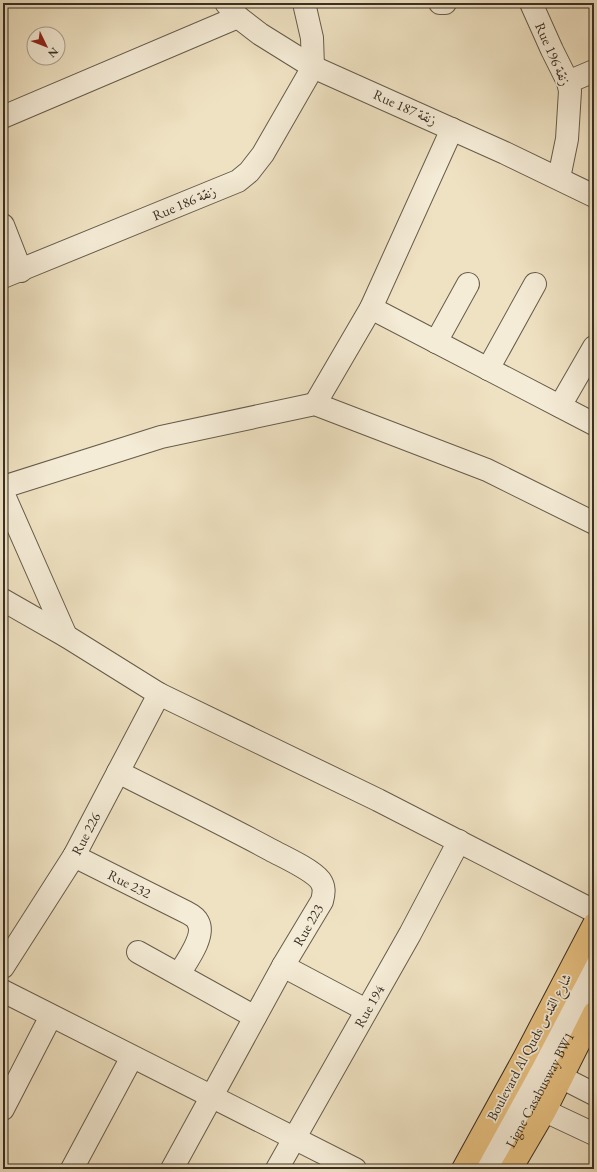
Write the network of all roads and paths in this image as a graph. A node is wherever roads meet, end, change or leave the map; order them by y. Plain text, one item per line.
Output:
1 (304, 3) edge
2 (440, 3) edge
3 (445, 3) edge
4 (531, 3) edge
5 (232, 10) edge
6 (313, 67) junction
7 (594, 71) edge
8 (568, 82) junction
9 (3, 117) edge
10 (452, 129) junction
11 (559, 178) junction
12 (594, 196) edge
13 (3, 225) edge
14 (12, 274) edge
15 (468, 284) dead end
16 (535, 284) dead end
17 (371, 308) junction
18 (436, 342) junction
19 (594, 347) edge
20 (488, 369) junction
21 (315, 404) junction
22 (560, 406) junction
23 (594, 424) edge
24 (3, 487) edge
25 (3, 493) edge
26 (594, 523) edge
27 (3, 600) edge
28 (66, 636) junction
29 (159, 694) junction
30 (118, 772) junction
31 (459, 841) junction
32 (74, 856) junction
33 (594, 911) edge
34 (594, 924) edge
35 (138, 952) dead end
36 (594, 958) edge
37 (283, 966) junction
38 (3, 967) edge
39 (179, 974) junction
40 (594, 989) edge
41 (3, 991) edge
42 (366, 1010) junction
43 (594, 1013) edge
44 (51, 1016) junction
45 (255, 1017) junction
46 (132, 1057) junction
47 (542, 1067) junction
48 (594, 1094) edge
49 (211, 1096) junction
50 (524, 1101) junction
51 (3, 1109) edge
52 (594, 1134) edge
53 (293, 1139) junction
54 (72, 1169) edge
55 (172, 1169) edge
56 (277, 1169) edge
57 (355, 1169) edge
58 (463, 1169) edge
59 (477, 1169) edge
60 (498, 1169) edge
61 (511, 1169) edge

1 - 6 street
2 - 3 street
4 - 8 street, Rue 196 زنقة
5 - 6 street, Rue 187 زنقة
5 - 9 street
6 - 10 street, Rue 187 زنقة
6 - 14 street, Rue 186 زنقة
7 - 8 street
8 - 11 street, Rue 196 زنقة
10 - 11 street, Rue 187 زنقة
10 - 17 street
11 - 12 street, Rue 187 زنقة
13 - 14 street
15 - 18 street
16 - 20 street
17 - 18 street
17 - 21 street
18 - 20 street
19 - 22 street
20 - 22 street
21 - 24 street
21 - 26 street
22 - 23 street
25 - 28 street
27 - 28 street
28 - 29 street
29 - 30 street, Rue 226
29 - 31 street
30 - 32 street, Rue 226
30 - 37 street, Rue 223
31 - 33 street
31 - 42 street, Rue 194
32 - 38 street, Rue 226
32 - 39 street, Rue 232
34 - 47 main road, Boulevard Al Quds شارع القدس
35 - 39 street
36 - 47 street, Ligne Casabusway BW1
37 - 42 street
37 - 45 street, Rue 223
39 - 45 street
40 - 47 street, Ligne Casabusway BW1
41 - 44 street
42 - 53 street, Rue 194
43 - 47 main road, Boulevard Al Quds شارع القدس
44 - 46 street
44 - 51 street
45 - 49 street, Rue 223
46 - 49 street
46 - 54 street
47 - 48 street
47 - 50 main road, Boulevard Al Quds شارع القدس
47 - 50 main road, Boulevard Al Quds شارع القدس
49 - 53 street
49 - 55 street, Rue 223
50 - 52 street
50 - 58 main road, Boulevard Al Quds شارع القدس
50 - 59 street, Ligne Casabusway BW1
50 - 60 street, Ligne Casabusway BW1
50 - 61 main road, Boulevard Al Quds شارع القدس
53 - 56 street, Rue 194
53 - 57 street

